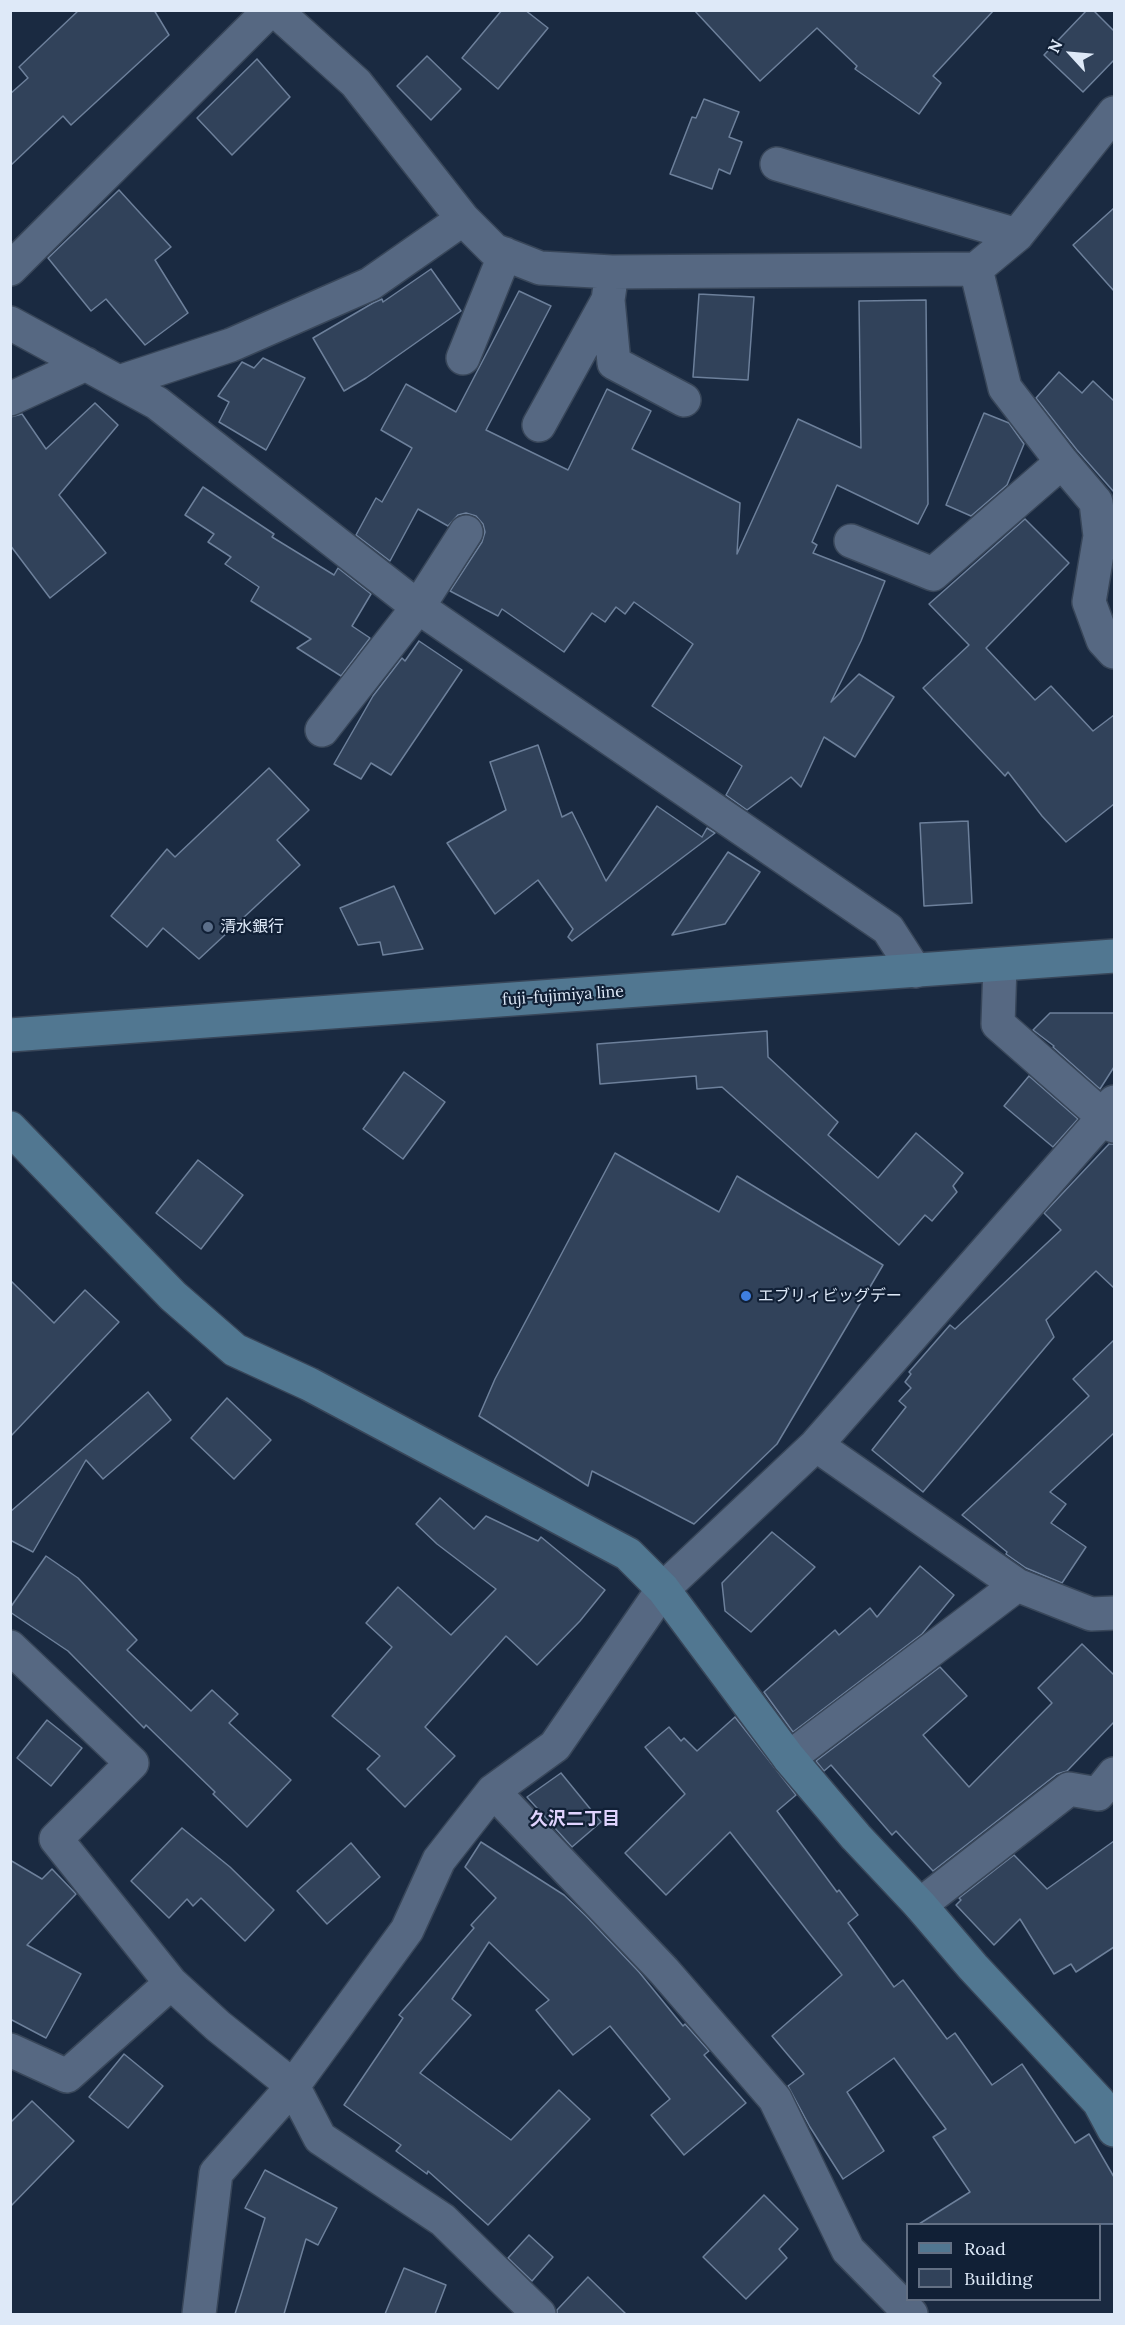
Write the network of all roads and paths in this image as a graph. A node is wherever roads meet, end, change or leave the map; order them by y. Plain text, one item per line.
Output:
1 (270, 10) edge
2 (275, 10) edge
3 (1114, 113) edge
4 (777, 164) dead end
5 (463, 219) junction
6 (1017, 236) junction
7 (505, 254) junction
8 (10, 269) edge
9 (976, 269) junction
10 (610, 286) junction
11 (10, 324) edge
12 (464, 358) dead end
13 (86, 364) junction
14 (119, 382) junction
15 (10, 399) edge
16 (684, 400) dead end
17 (539, 425) dead end
18 (1062, 462) junction
19 (466, 532) dead end
20 (851, 541) dead end
21 (418, 607) junction
22 (1114, 652) edge
23 (322, 730) dead end
24 (1114, 956) edge
25 (1000, 965) junction
26 (915, 971) junction
27 (10, 1035) edge
28 (1111, 1114) edge
29 (10, 1128) edge
30 (816, 1444) junction
31 (1017, 1586) junction
32 (663, 1589) junction
33 (1114, 1613) edge
34 (10, 1647) edge
35 (789, 1758) junction
36 (1114, 1774) edge
37 (493, 1791) junction
38 (920, 1905) junction
39 (171, 1983) junction
40 (10, 2050) edge
41 (293, 2086) junction
42 (1114, 2130) edge
43 (199, 2314) edge
44 (539, 2314) edge
45 (911, 2314) edge

1 - 8 street
2 - 5 street
3 - 6 street
4 - 6 street
5 - 7 street
5 - 14 street
6 - 9 street
7 - 10 street
7 - 12 street
9 - 10 street
9 - 18 street
10 - 16 street
10 - 17 street
11 - 13 street
13 - 14 street
13 - 15 street
14 - 21 street
18 - 20 street
18 - 22 street
19 - 21 street
21 - 23 street
21 - 26 street
24 - 25 street, fuji-fujimiya line
25 - 26 street, fuji-fujimiya line
25 - 28 street
26 - 27 street, fuji-fujimiya line
28 - 30 street
29 - 32 street
30 - 31 street
30 - 32 street
31 - 33 street
31 - 35 street
32 - 35 street
32 - 37 street
34 - 39 street
35 - 38 street
36 - 38 street
37 - 41 street
37 - 45 street
38 - 42 street
39 - 40 street
39 - 41 street
41 - 43 street
41 - 44 street

